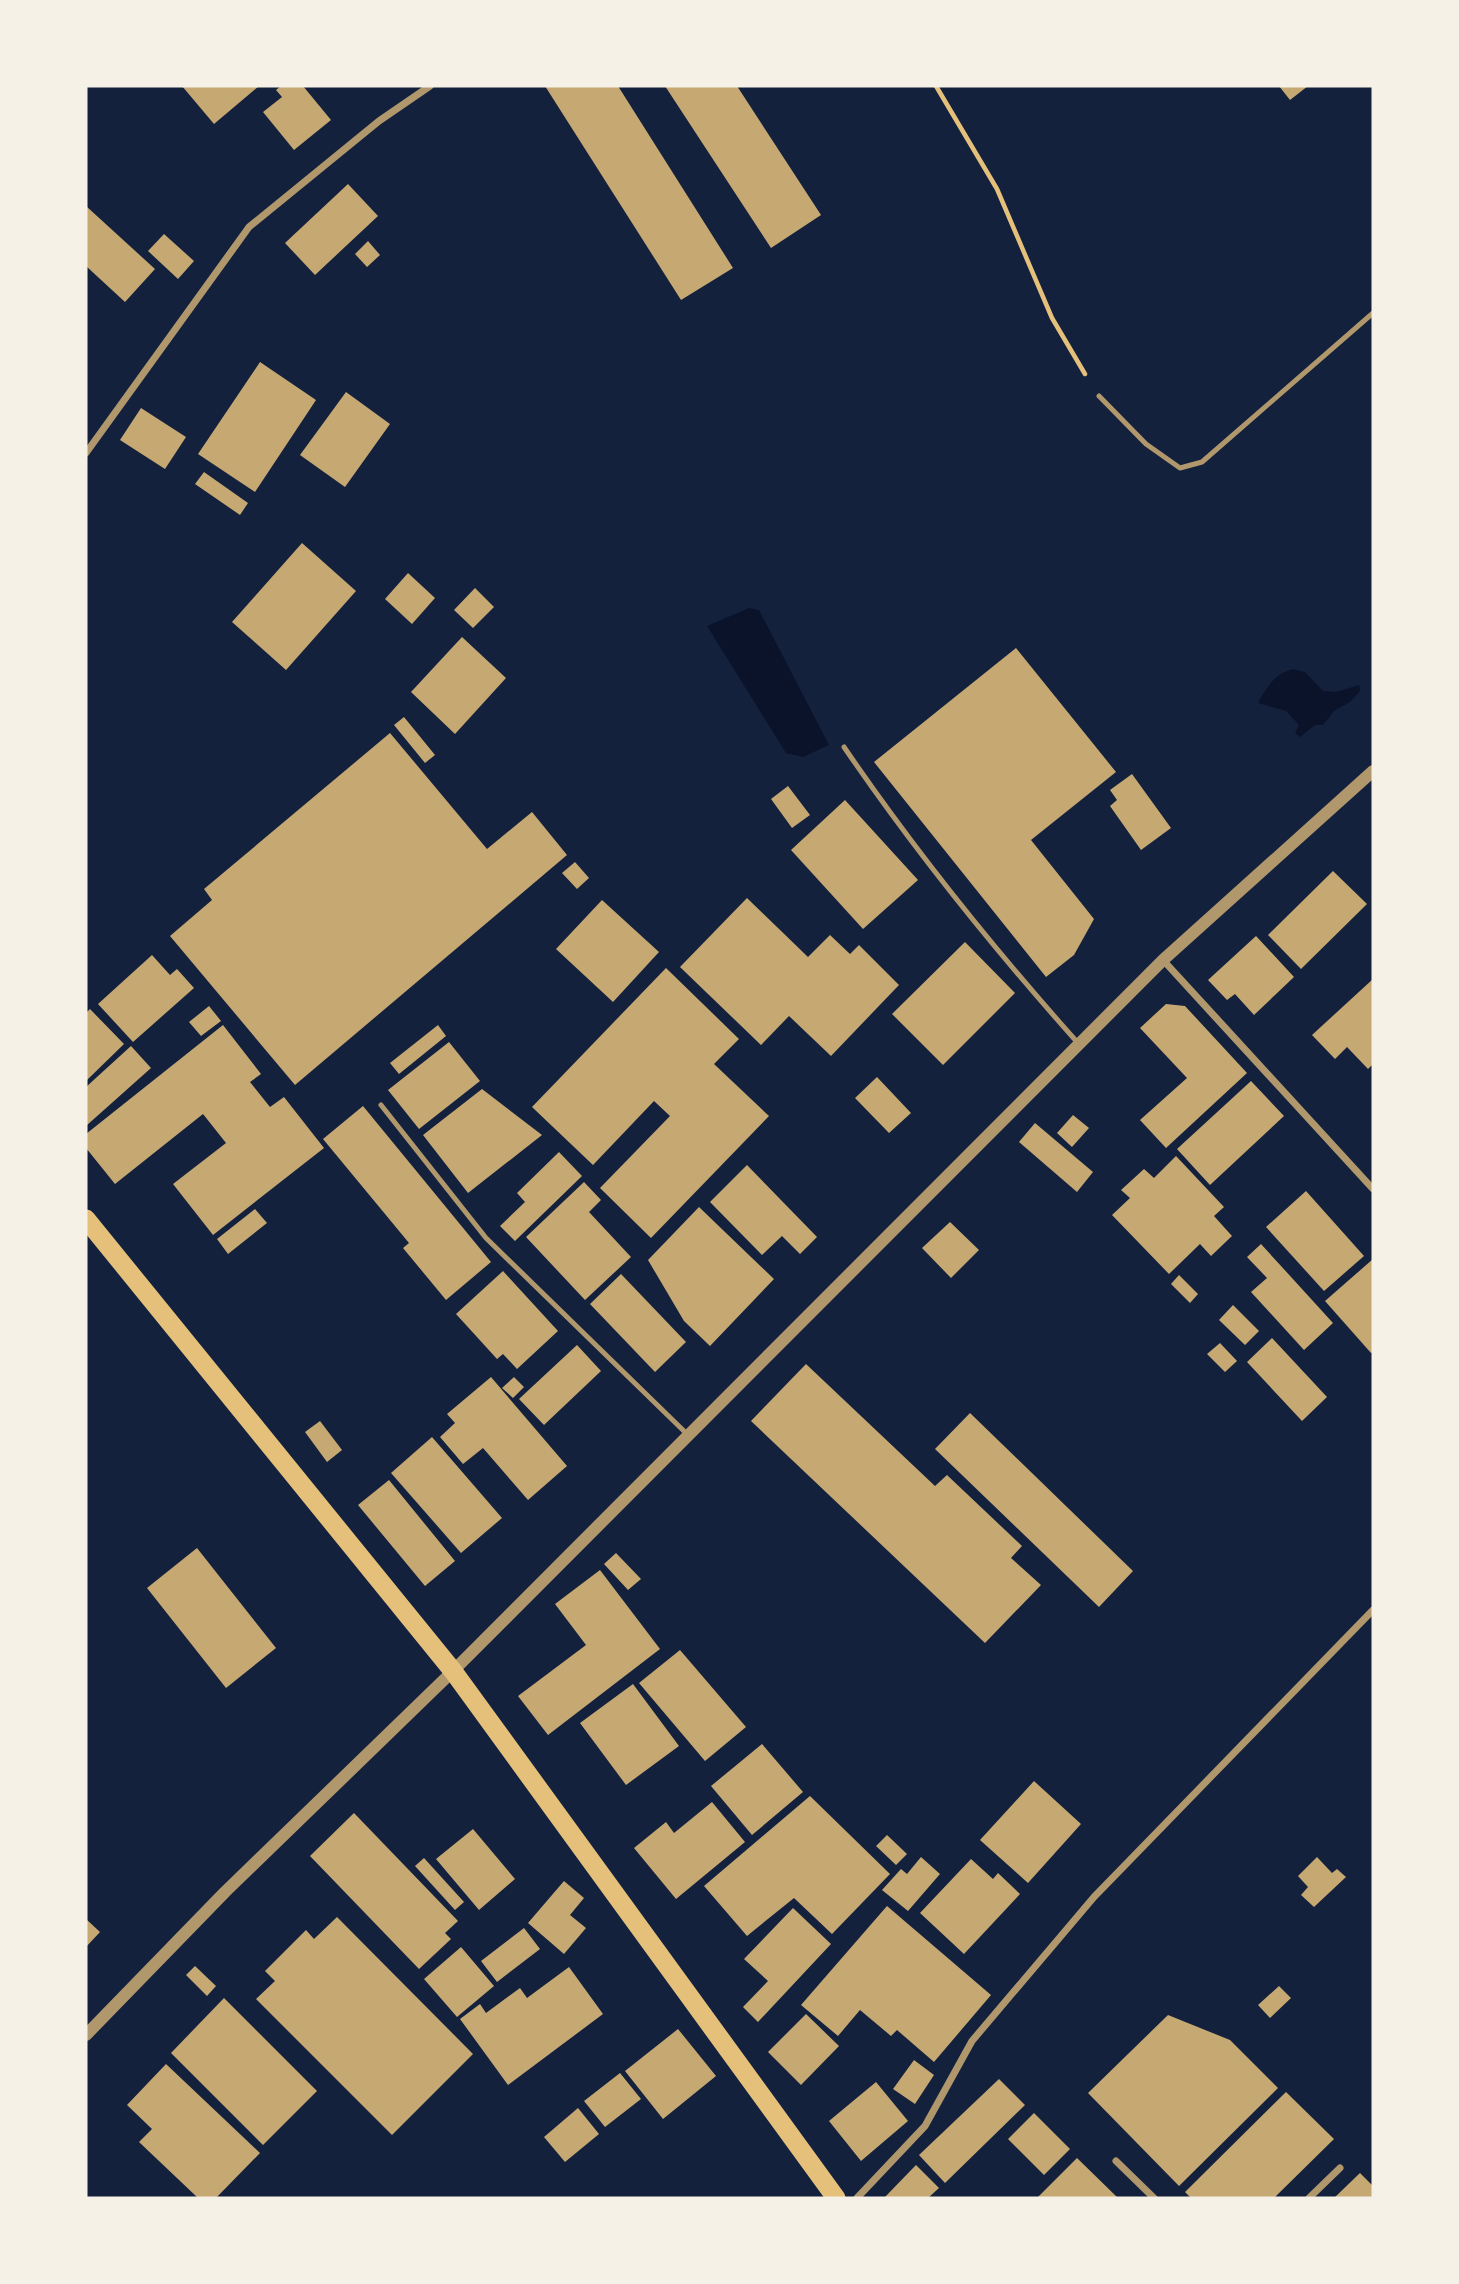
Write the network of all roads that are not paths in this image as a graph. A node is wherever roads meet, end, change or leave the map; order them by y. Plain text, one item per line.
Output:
1 (430, 86) edge
2 (1373, 313) edge
3 (1099, 396) road end
4 (86, 453) edge
5 (844, 747) dead end
6 (1373, 771) edge
7 (1163, 960) junction
8 (1079, 1044) junction
9 (380, 1105) dead end
10 (1373, 1189) edge
11 (86, 1219) edge
12 (688, 1435) junction
13 (1373, 1609) edge
14 (453, 1671) junction
15 (86, 2035) edge
16 (1116, 2161) dead end
17 (1340, 2168) dead end
18 (836, 2198) edge
19 (858, 2198) edge
20 (1154, 2198) edge
21 (1309, 2198) edge

1 - 4 street
2 - 3 lane
5 - 8 lane
6 - 7 street
7 - 8 street
7 - 10 street
8 - 12 street
9 - 12 lane
11 - 14 highway
12 - 14 street
13 - 19 street
14 - 15 street
14 - 18 highway
16 - 20 street
17 - 21 street

